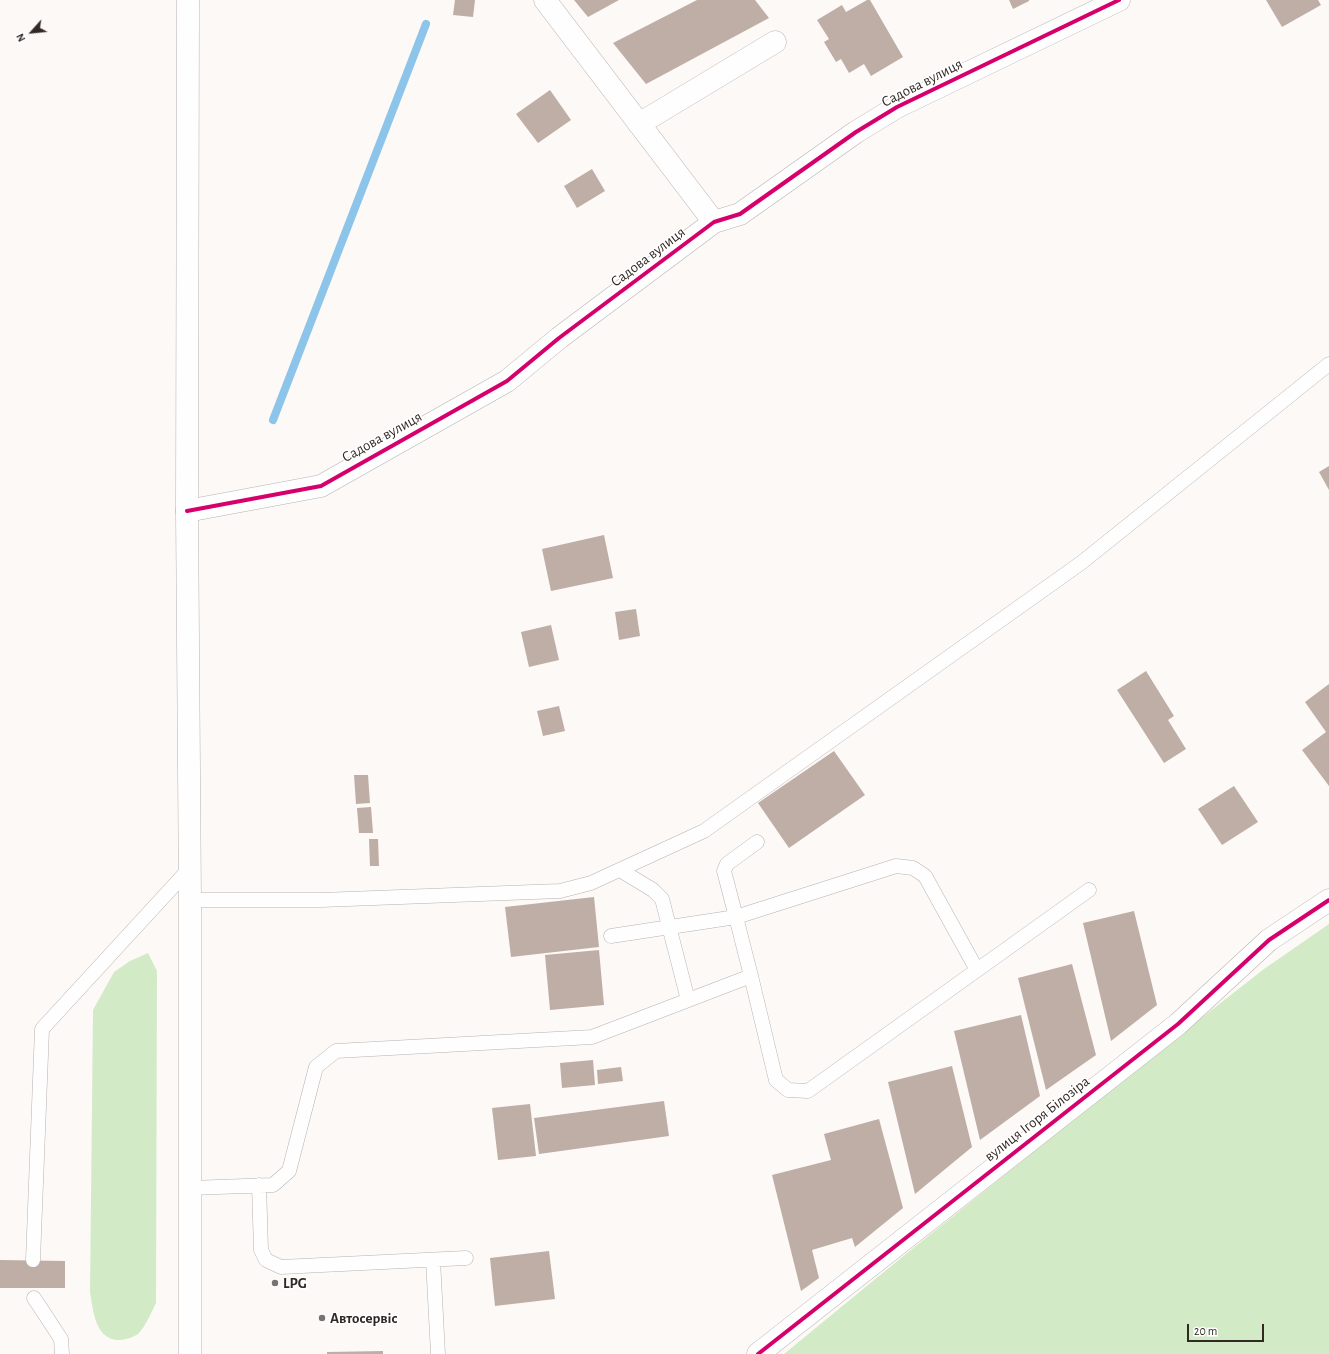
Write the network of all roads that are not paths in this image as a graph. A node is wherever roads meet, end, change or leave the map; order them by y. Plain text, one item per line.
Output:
1 (188, 0) edge
2 (545, 0) edge
3 (1119, 0) edge
4 (775, 42) dead end
5 (639, 124) junction
6 (714, 222) junction
7 (1329, 364) edge
8 (187, 511) junction
9 (757, 842) dead end
10 (190, 868) junction
11 (620, 870) junction
12 (1089, 890) dead end
13 (190, 900) junction
14 (1329, 900) edge
15 (736, 917) junction
16 (669, 927) junction
17 (611, 936) dead end
18 (977, 970) junction
19 (751, 976) junction
20 (688, 1000) junction
21 (259, 1185) junction
22 (190, 1188) junction
23 (466, 1258) dead end
24 (33, 1260) dead end
25 (433, 1260) junction
26 (34, 1298) dead end
27 (62, 1354) edge
28 (190, 1354) edge
29 (438, 1354) edge
30 (758, 1354) edge

1 - 8 main road
2 - 5 main road
3 - 6 main road, Садова вулиця
4 - 5 main road
5 - 6 main road
6 - 8 main road, Садова вулиця
7 - 11 lane
8 - 10 main road
9 - 15 lane
10 - 13 main road
10 - 24 lane
11 - 13 lane
11 - 16 lane
12 - 18 lane
13 - 22 main road
14 - 30 main road, вулиця Ігоря Білозіра
15 - 16 lane
15 - 18 lane
15 - 19 lane
16 - 17 lane
16 - 20 lane
18 - 19 lane
19 - 20 lane
20 - 21 lane
21 - 22 lane
21 - 25 lane
22 - 28 main road
23 - 25 lane
25 - 29 lane
26 - 27 lane

